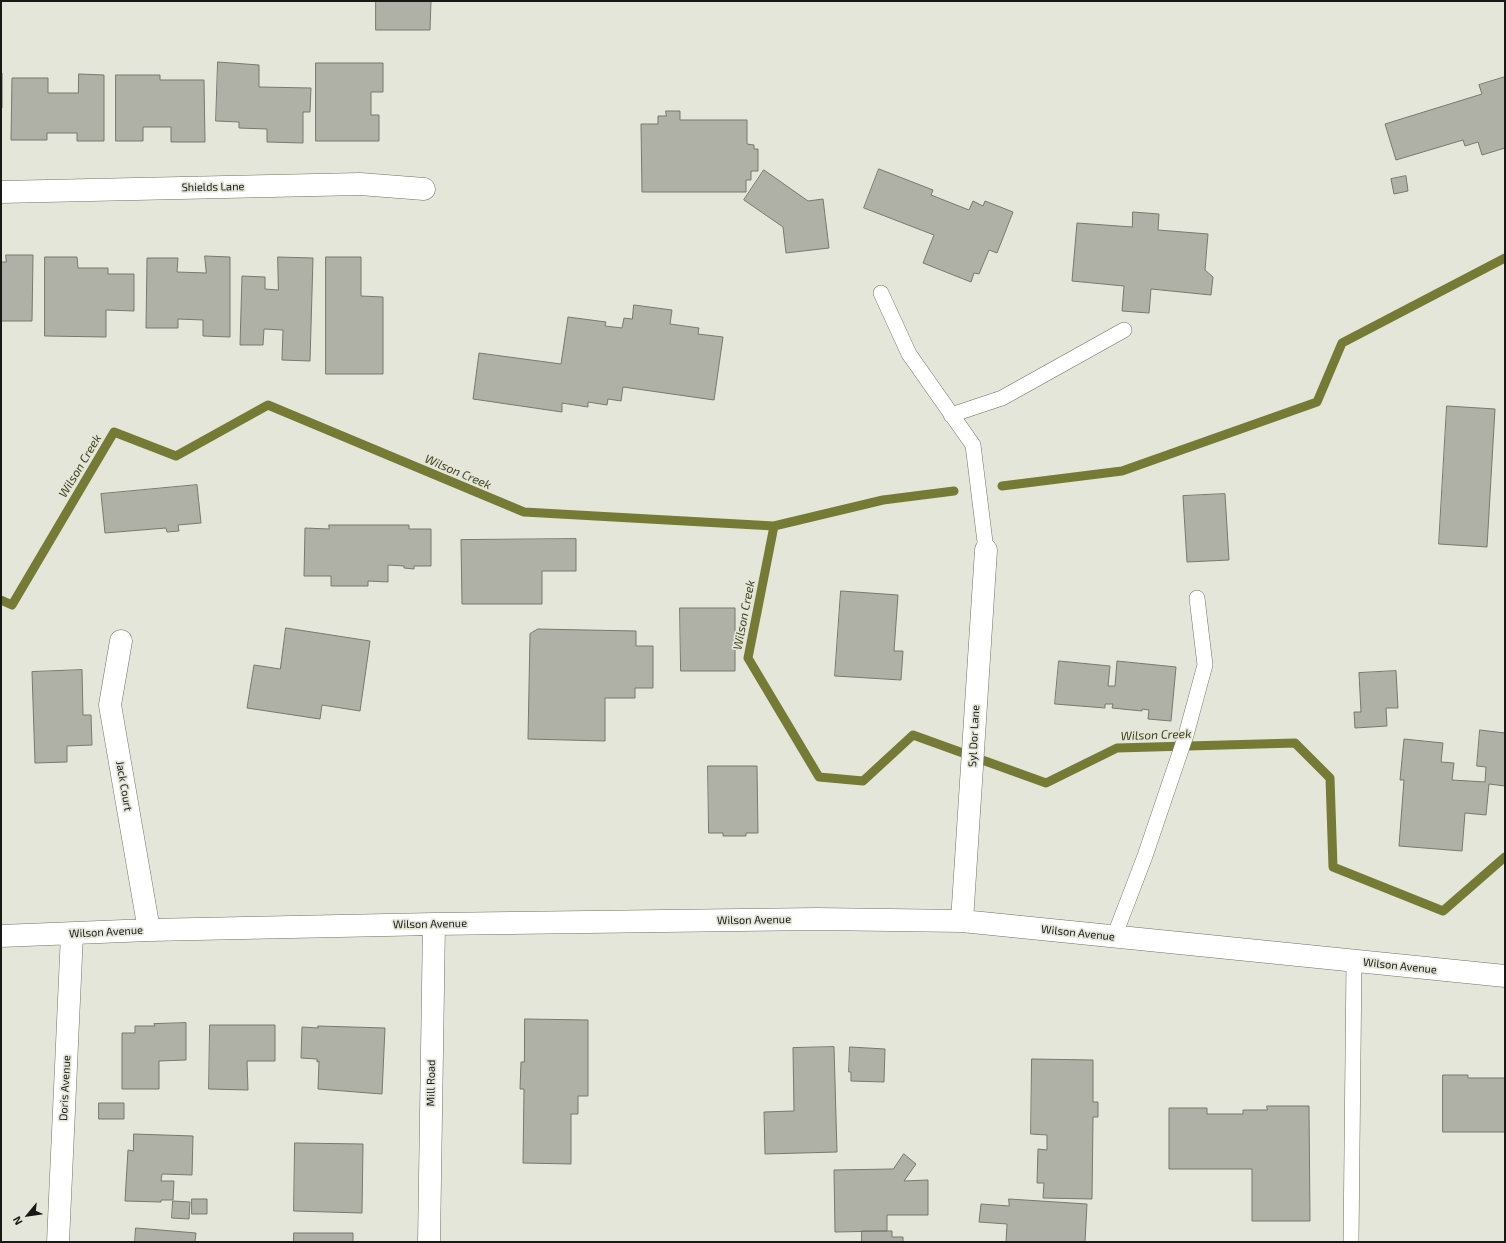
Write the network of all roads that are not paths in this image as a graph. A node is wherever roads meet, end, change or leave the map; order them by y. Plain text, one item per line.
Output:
1 (424, 189) dead end
2 (1, 192) edge
3 (881, 293) dead end
4 (1124, 330) dead end
5 (951, 415) junction
6 (986, 550) joint
7 (1196, 598) dead end
8 (121, 641) dead end
9 (962, 922) junction
10 (434, 924) junction
11 (149, 930) junction
12 (72, 934) junction
13 (1, 936) edge
14 (1114, 937) junction
15 (1354, 961) junction
16 (1505, 976) edge
17 (58, 1242) edge
18 (429, 1242) edge
19 (1351, 1242) edge

1 - 2 street, Shields Lane
3 - 5 lane
4 - 5 lane
5 - 6 lane
6 - 9 street, Syl Dor Lane
7 - 14 lane
8 - 11 street, Jack Court
9 - 10 street, Wilson Avenue
9 - 14 street, Wilson Avenue
10 - 11 street, Wilson Avenue
10 - 18 street, Mill Road
11 - 12 street, Wilson Avenue
12 - 13 street, Wilson Avenue
12 - 17 street, Doris Avenue
14 - 15 street, Wilson Avenue
15 - 16 street, Wilson Avenue
15 - 19 lane

